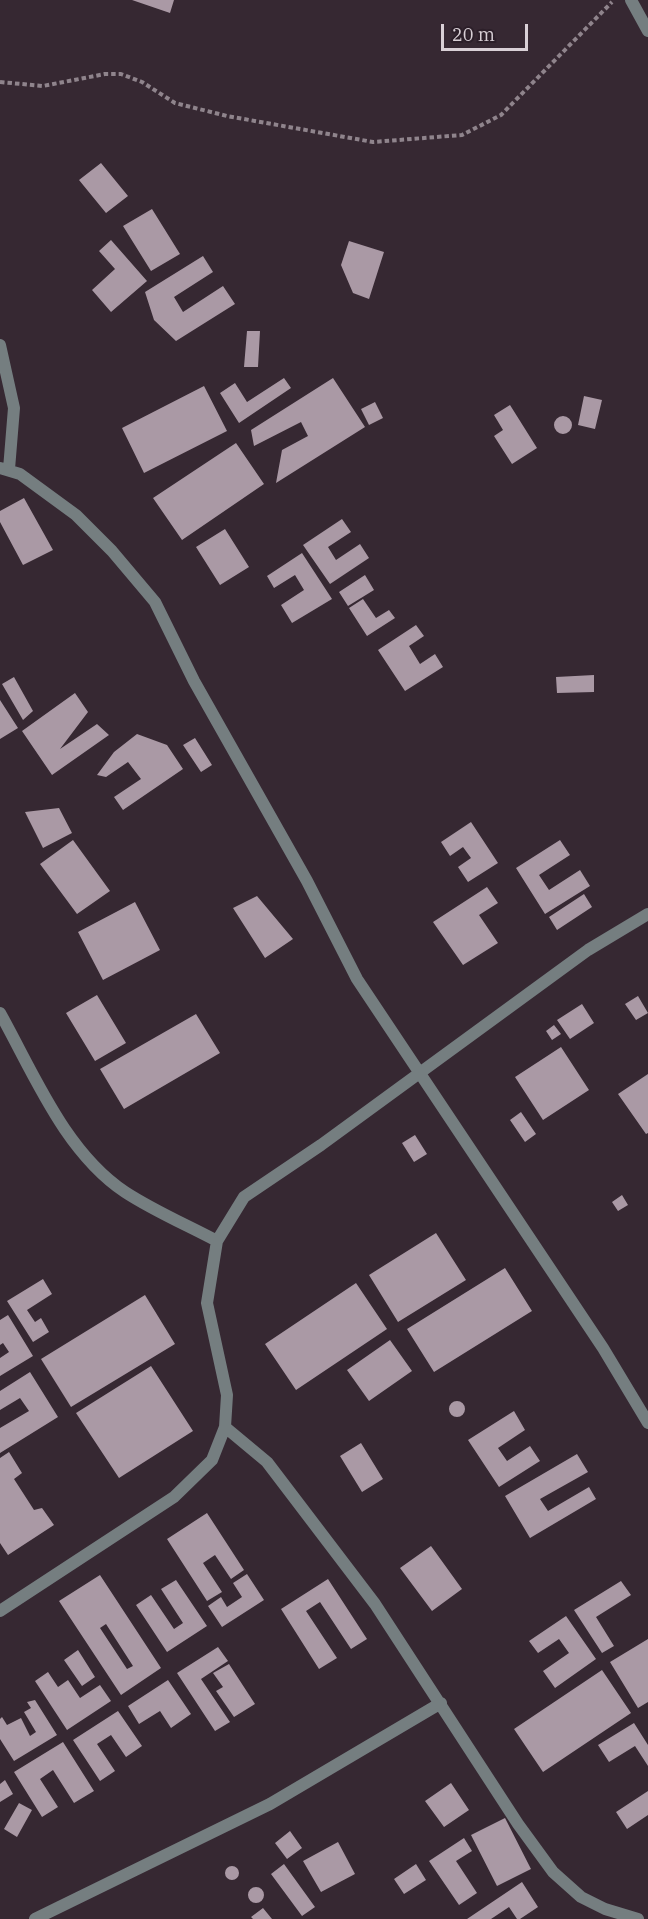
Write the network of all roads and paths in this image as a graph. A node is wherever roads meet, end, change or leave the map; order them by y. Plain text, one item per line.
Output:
1 (614, 0) edge
2 (631, 0) edge
3 (648, 31) edge
4 (0, 81) edge
5 (0, 345) edge
6 (5, 469) edge
7 (648, 914) edge
8 (0, 1013) edge
9 (418, 1074) junction
10 (217, 1241) junction
11 (648, 1423) edge
12 (225, 1427) junction
13 (1, 1608) edge
14 (441, 1703) junction
15 (35, 1919) edge
16 (638, 1919) edge

1 - 4 path
2 - 3 street
5 - 6 street
6 - 9 street
7 - 9 street
8 - 10 street
9 - 10 street
9 - 11 street
10 - 12 street
12 - 13 street
12 - 14 street
14 - 15 street
14 - 16 street

